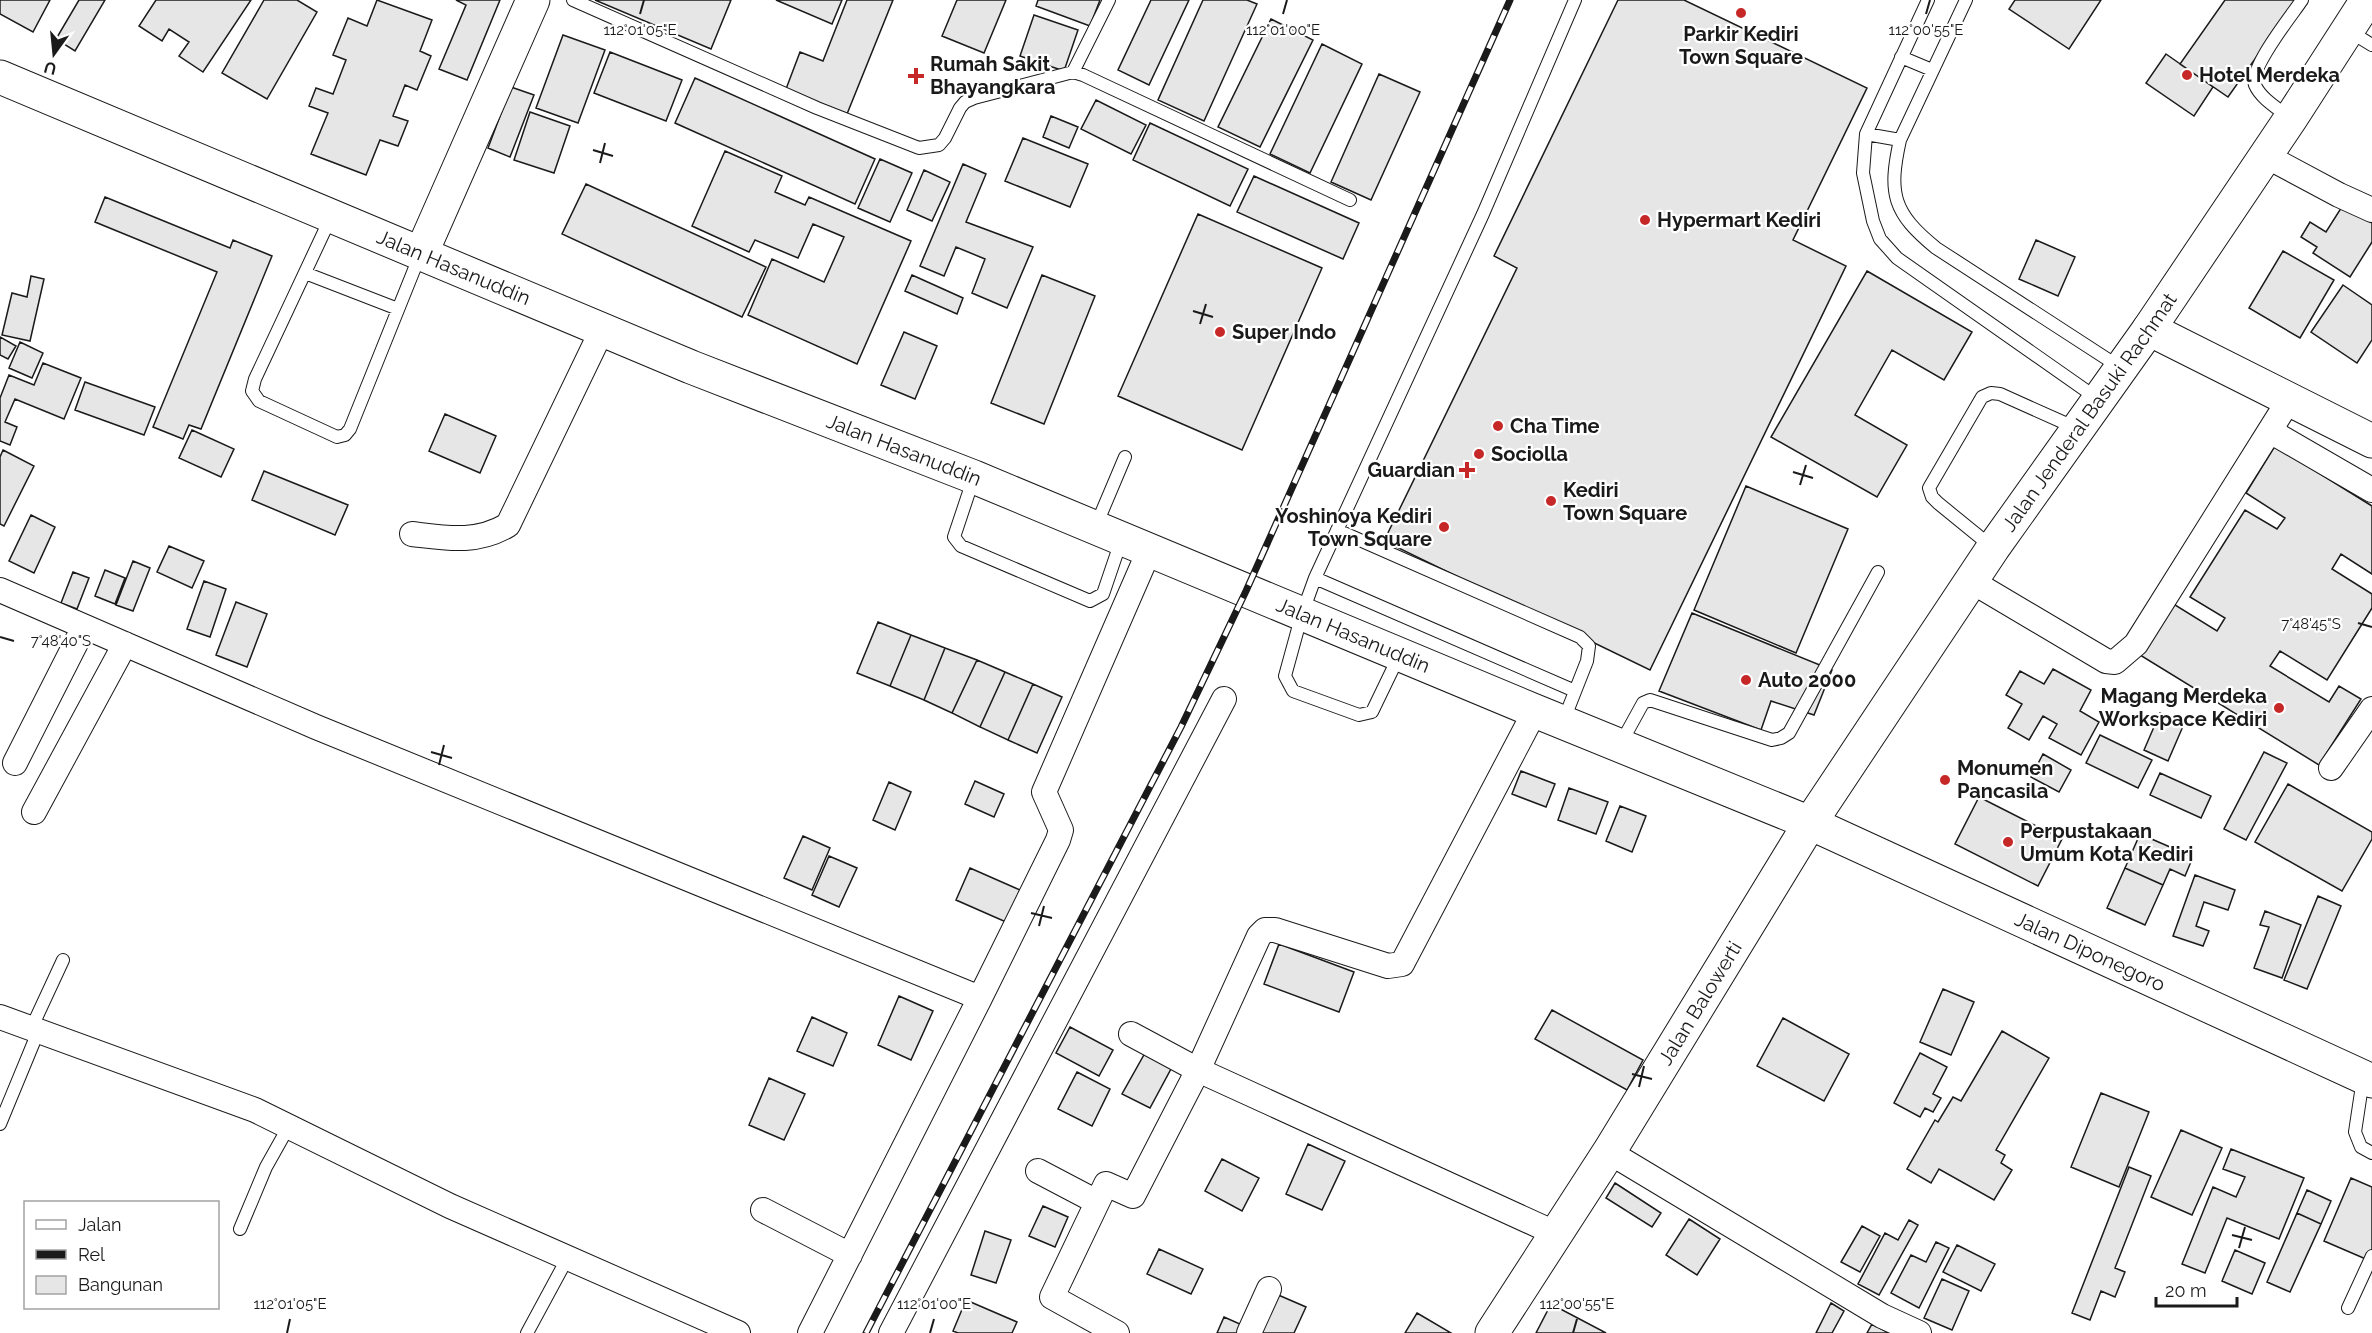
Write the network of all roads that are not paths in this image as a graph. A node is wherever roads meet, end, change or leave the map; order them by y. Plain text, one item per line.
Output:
1 (532, 0) edge
2 (573, 0) edge
3 (1109, 0) edge
4 (1575, 0) edge
5 (1928, 0) edge
6 (1966, 0) edge
7 (2302, 0) edge
8 (2361, 16) edge
9 (1901, 57) junction
10 (1932, 70) junction
11 (1073, 72) junction
12 (0, 77) edge
13 (2291, 118) junction
14 (1866, 134) junction
15 (1900, 140) junction
16 (2266, 156) junction
17 (1350, 200) dead end
18 (2372, 210) edge
19 (331, 216) junction
20 (421, 254) junction
21 (304, 273) junction
22 (398, 309) junction
23 (2149, 329) junction
24 (602, 330) junction
25 (2121, 368) junction
26 (2099, 400) junction
27 (2289, 400) junction
28 (2079, 429) junction
29 (2270, 431) junction
30 (2372, 441) edge
31 (1125, 457) dead end
32 (974, 477) junction
33 (2372, 490) edge
34 (1337, 530) junction
35 (412, 534) dead end
36 (1122, 540) junction
37 (1993, 548) junction
38 (1878, 572) dead end
39 (1315, 578) junction
40 (1971, 581) junction
41 (0, 590) edge
42 (1302, 614) junction
43 (84, 627) junction
44 (125, 644) junction
45 (1400, 654) junction
46 (1575, 691) junction
47 (1224, 699) dead end
48 (2372, 709) edge
49 (1549, 717) junction
50 (1620, 744) junction
51 (15, 763) dead end
52 (2331, 768) dead end
53 (34, 812) dead end
54 (1810, 823) junction
55 (63, 960) dead end
56 (980, 998) junction
57 (0, 1017) edge
58 (35, 1031) junction
59 (1131, 1034) dead end
60 (1198, 1070) junction
61 (2368, 1079) edge
62 (0, 1124) edge
63 (289, 1126) junction
64 (1609, 1152) junction
65 (2372, 1153) edge
66 (1038, 1171) dead end
67 (1097, 1202) junction
68 (763, 1210) dead end
69 (240, 1229) dead end
70 (1557, 1233) junction
71 (850, 1255) junction
72 (2372, 1256) edge
73 (567, 1259) junction
74 (1269, 1289) dead end
75 (2349, 1308) dead end
76 (527, 1333) edge
77 (738, 1333) edge
78 (810, 1333) edge
79 (891, 1333) edge
80 (1117, 1333) edge
81 (1249, 1333) edge
82 (1492, 1333) edge
83 (1919, 1333) edge

1 - 20 main road
2 - 11 lane
3 - 11 lane
4 - 34 lane
5 - 9 lane
6 - 10 lane
7 - 13 lane
8 - 13 main road, Jalan Jenderal Basuki Rachmat
9 - 10 lane
9 - 14 lane
10 - 15 lane
11 - 17 lane
12 - 19 main road, Jalan Hasanuddin
13 - 16 main road, Jalan Jenderal Basuki Rachmat
14 - 15 lane
14 - 26 lane
15 - 25 lane
16 - 18 street
16 - 23 main road, Jalan Jenderal Basuki Rachmat
19 - 20 main road, Jalan Hasanuddin
19 - 21 lane
20 - 22 lane
20 - 24 main road, Jalan Hasanuddin
21 - 22 lane
21 - 22 lane
23 - 25 main road, Jalan Jenderal Basuki Rachmat
23 - 27 main road
24 - 32 main road, Jalan Hasanuddin
24 - 35 street
25 - 26 main road, Jalan Jenderal Basuki Rachmat
26 - 28 main road, Jalan Jenderal Basuki Rachmat
27 - 29 street
27 - 30 main road
28 - 37 main road, Jalan Jenderal Basuki Rachmat
28 - 37 lane
29 - 33 street
29 - 40 street
31 - 36 lane
32 - 36 main road, Jalan Hasanuddin
32 - 36 lane
34 - 39 lane
34 - 46 lane
36 - 42 main road, Jalan Hasanuddin
36 - 56 street
37 - 40 main road, Jalan Jenderal Basuki Rachmat
38 - 50 lane
39 - 42 lane
39 - 46 lane
40 - 54 main road, Jalan Jenderal Basuki Rachmat
41 - 43 street
42 - 45 main road, Jalan Hasanuddin
42 - 45 lane
43 - 44 street
43 - 51 street
44 - 53 street
44 - 56 street
45 - 49 main road, Jalan Hasanuddin
46 - 49 lane
47 - 79 street
48 - 52 street
49 - 50 main road, Jalan Hasanuddin
49 - 60 street
50 - 54 main road, Jalan Hasanuddin
54 - 61 main road, Jalan Diponegoro
54 - 64 main road, Jalan Balowerti
55 - 58 lane
56 - 71 street
57 - 58 street
58 - 62 lane
58 - 63 street
59 - 60 street
60 - 67 street
60 - 70 street
61 - 65 lane
63 - 69 lane
63 - 73 street
64 - 70 main road, Jalan Balowerti
64 - 83 street
66 - 67 street
67 - 80 street
68 - 71 street
70 - 82 main road, Jalan Balowerti
71 - 78 street
72 - 75 lane
73 - 76 lane
73 - 77 street
74 - 81 street

